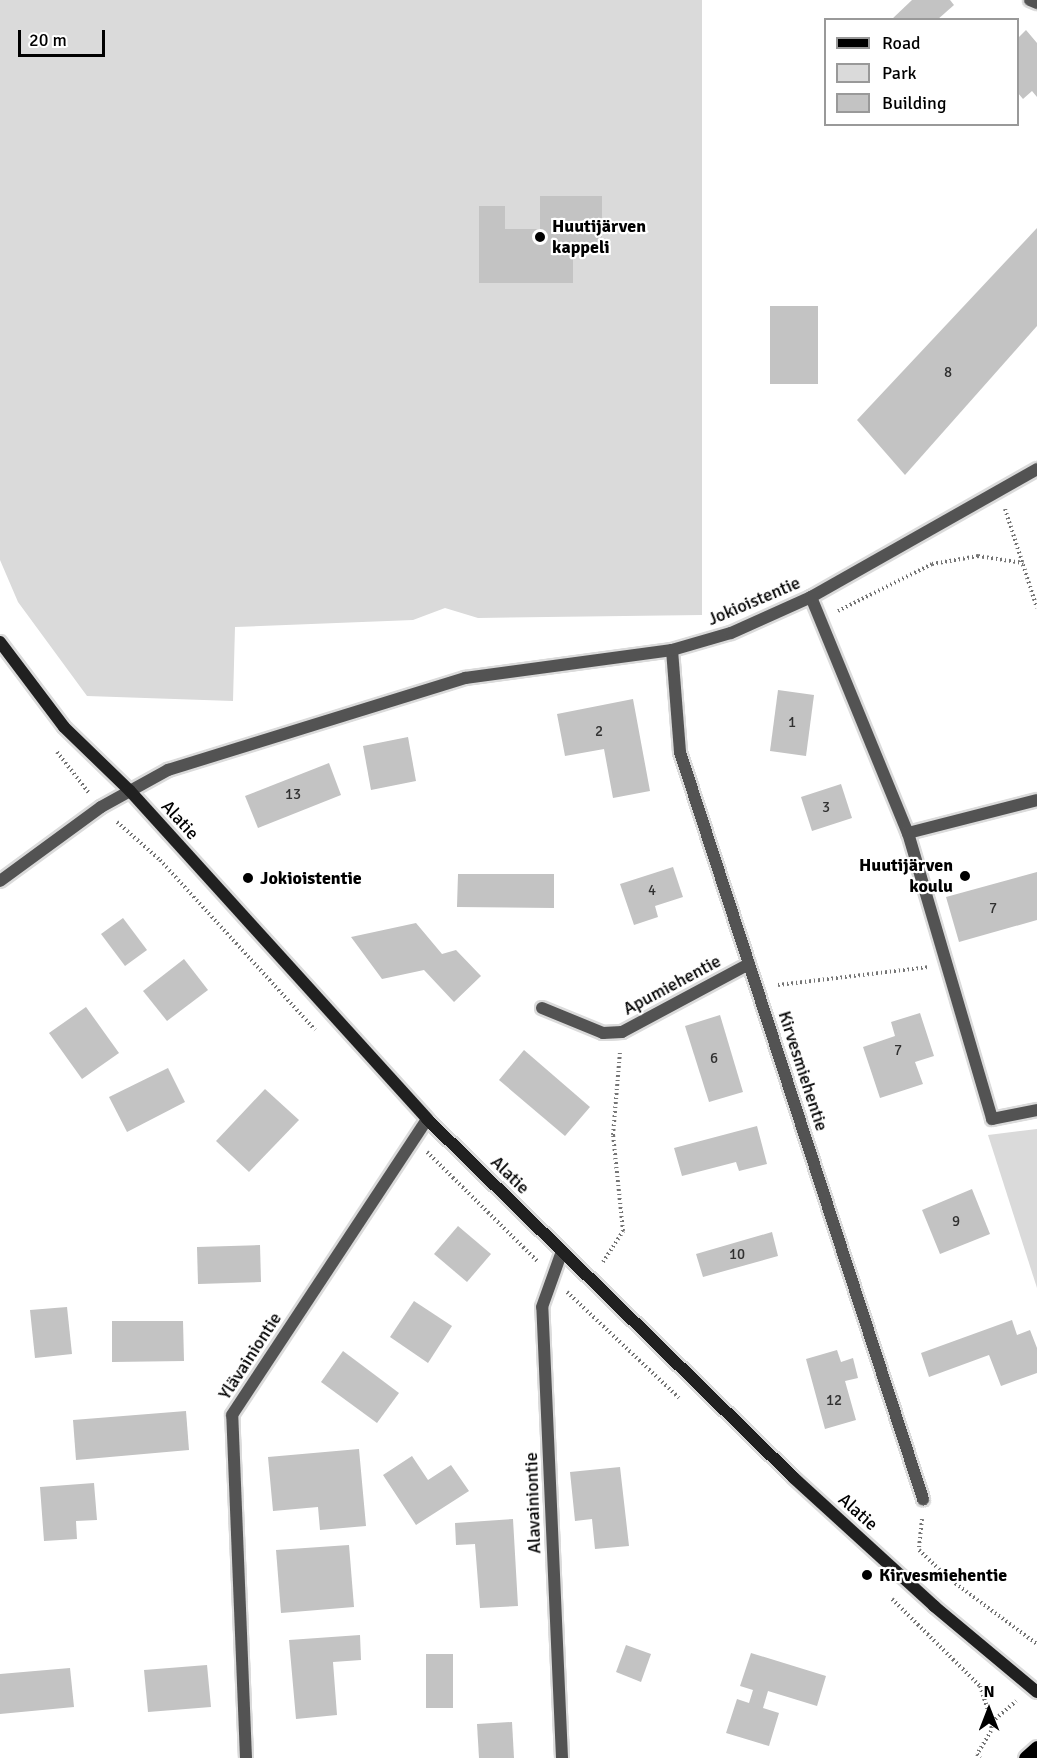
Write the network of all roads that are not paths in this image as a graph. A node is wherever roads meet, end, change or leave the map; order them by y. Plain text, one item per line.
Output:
1 (1030, 0) edge
2 (1037, 3) edge
3 (1037, 469) edge
4 (811, 597) junction
5 (0, 642) edge
6 (672, 650) junction
7 (130, 791) junction
8 (1037, 800) edge
9 (908, 833) junction
10 (0, 881) edge
11 (749, 964) junction
12 (542, 1008) dead end
13 (1037, 1110) edge
14 (427, 1119) junction
15 (562, 1251) junction
16 (923, 1499) road end
17 (1037, 1692) edge
18 (1037, 1748) edge
19 (246, 1758) edge
20 (562, 1758) edge
21 (1026, 1758) edge

1 - 2 street
3 - 4 street, Jokioistentie
4 - 6 street, Jokioistentie
4 - 9 street
5 - 7 street, Alatie
6 - 7 street, Jokioistentie
6 - 11 street, Kirvesmiehentie
7 - 10 street, Jokioistentie
7 - 14 street, Alatie
8 - 9 street
9 - 13 street
11 - 12 street, Apumiehentie
11 - 16 street, Kirvesmiehentie
14 - 15 street, Alatie
14 - 19 street, Ylävainiontie
15 - 17 street, Alatie
15 - 20 street, Alavainiontie
18 - 21 main road

